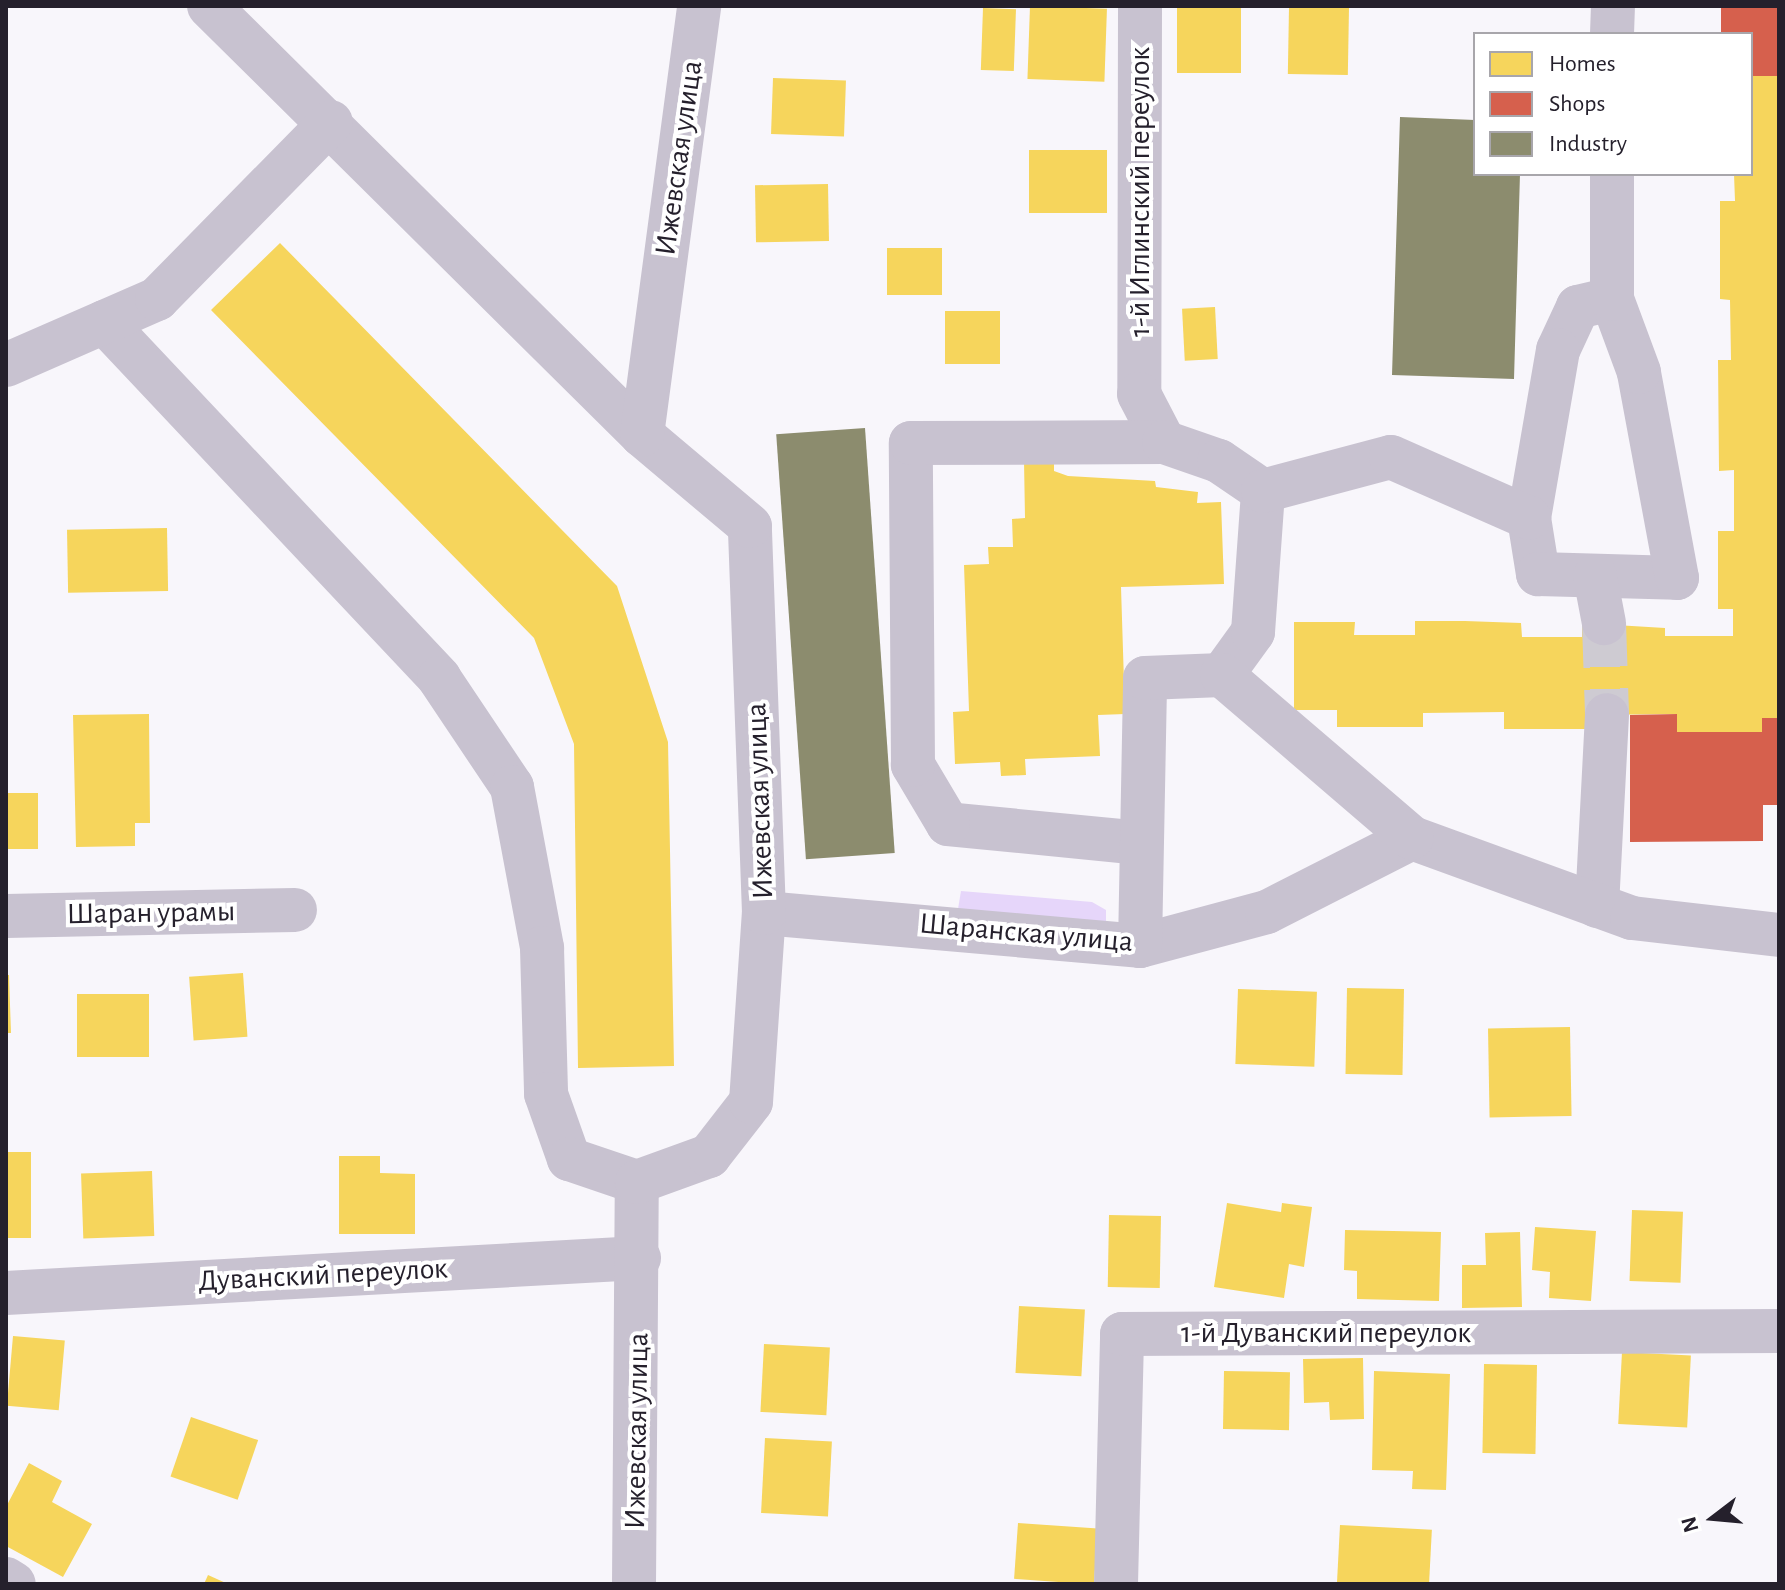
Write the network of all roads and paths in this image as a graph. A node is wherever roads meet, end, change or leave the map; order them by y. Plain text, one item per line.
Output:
1 (209, 6) edge
2 (699, 6) edge
3 (1140, 6) edge
4 (1613, 6) edge
5 (1612, 32) edge
6 (331, 122) junction
7 (1612, 176) edge
8 (1612, 299) junction
9 (104, 322) junction
10 (6, 365) edge
11 (642, 435) junction
12 (1164, 442) junction
13 (1263, 491) junction
14 (1529, 518) junction
15 (1595, 576) junction
16 (1604, 623) tunnel mouth
17 (1222, 675) junction
18 (1607, 715) tunnel mouth
19 (1412, 838) junction
20 (1141, 843) junction
21 (1597, 906) junction
22 (295, 910) dead end
23 (764, 913) junction
24 (6, 916) edge
25 (1779, 935) edge
26 (1140, 946) junction
27 (637, 1182) junction
28 (639, 1258) junction
29 (6, 1293) edge
30 (1779, 1331) edge
31 (6, 1579) edge
32 (14, 1584) edge
33 (634, 1584) edge
34 (1116, 1584) edge

1 - 6 street
2 - 11 street, Ижевская улица
3 - 12 street, 1-й Иглинский переулок
4 - 5 street
6 - 9 street
6 - 11 street
7 - 8 street
8 - 14 street
8 - 15 street
9 - 10 street
9 - 27 street
11 - 23 street, Ижевская улица
12 - 13 street
12 - 20 street
13 - 14 street
13 - 17 street
14 - 15 street
15 - 16 street
17 - 19 street
17 - 20 street
18 - 21 street
19 - 21 street
19 - 26 street, Шаранская улица
20 - 26 street
21 - 25 street
22 - 24 street, Шаран урамы
23 - 26 street, Шаранская улица
23 - 27 street, Ижевская улица
27 - 28 street, Ижевская улица
28 - 29 street, Дуванский переулок
28 - 33 street, Ижевская улица
30 - 34 street, 1-й Дуванский переулок
31 - 32 street

